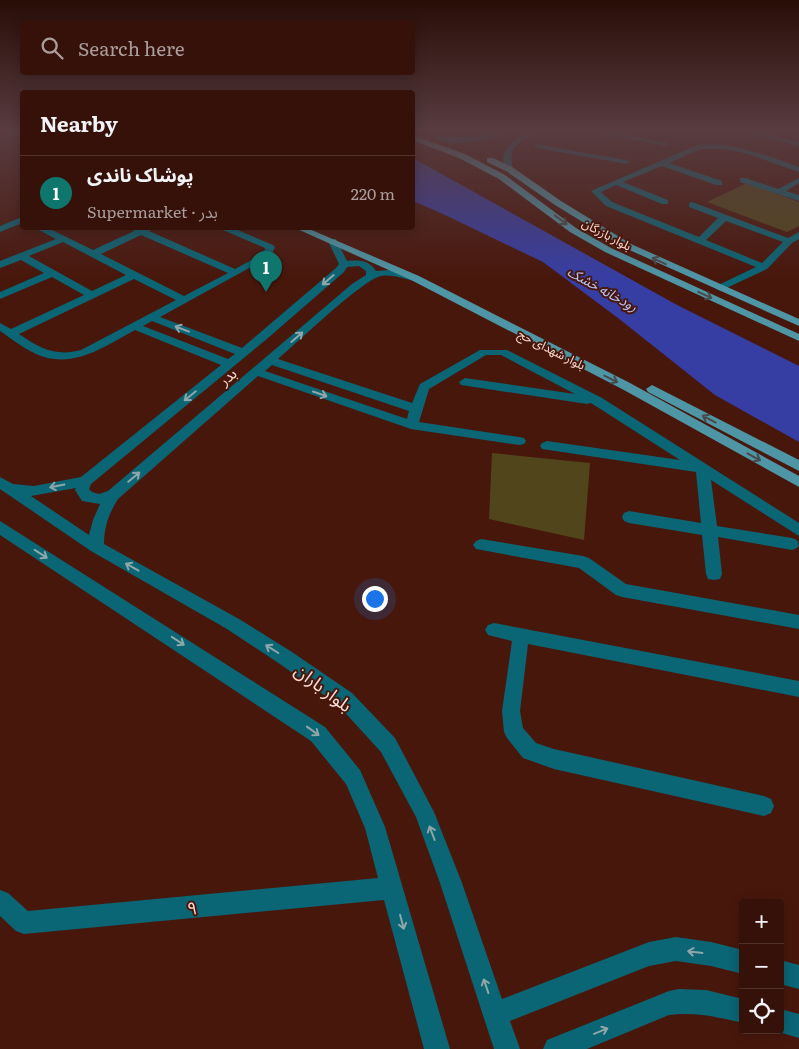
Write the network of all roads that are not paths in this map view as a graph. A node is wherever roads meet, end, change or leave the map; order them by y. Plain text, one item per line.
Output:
1 (505, 179) edge
2 (523, 179) edge
3 (622, 179) edge
4 (707, 179) edge
5 (743, 180) dead end
6 (799, 180) edge
7 (615, 182) junction
8 (719, 183) dead end
9 (778, 192) junction
10 (799, 198) edge
11 (665, 202) dead end
12 (692, 205) dead end
13 (724, 217) junction
14 (20, 221) edge
15 (0, 229) edge
16 (46, 230) edge
17 (140, 230) edge
18 (144, 230) edge
19 (230, 230) edge
20 (305, 230) edge
21 (323, 230) edge
22 (799, 235) edge
23 (63, 239) junction
24 (332, 241) junction
25 (700, 241) junction
26 (789, 241) junction
27 (93, 254) junction
28 (21, 256) junction
29 (344, 264) junction
30 (0, 265) edge
31 (764, 267) junction
32 (52, 273) junction
33 (236, 273) junction
34 (134, 274) junction
35 (370, 274) junction
36 (415, 278) junction
37 (720, 288) junction
38 (92, 295) junction
39 (0, 296) edge
40 (184, 300) junction
41 (151, 317) junction
42 (799, 323) edge
43 (0, 326) edge
44 (134, 326) junction
45 (11, 333) junction
46 (204, 338) junction
47 (799, 338) edge
48 (188, 348) junction
49 (243, 353) junction
50 (270, 360) junction
51 (230, 364) junction
52 (295, 368) junction
53 (257, 372) junction
54 (280, 380) junction
55 (465, 382) dead end
56 (598, 401) junction
57 (417, 409) junction
58 (411, 425) junction
59 (518, 441) dead end
60 (547, 446) dead end
61 (799, 466) edge
62 (703, 468) junction
63 (85, 480) junction
64 (799, 482) edge
65 (6, 485) edge
66 (113, 495) junction
67 (629, 517) dead end
68 (0, 527) edge
69 (709, 529) junction
70 (799, 530) edge
71 (792, 544) dead end
72 (481, 545) dead end
73 (96, 547) junction
74 (714, 574) dead end
75 (799, 622) edge
76 (494, 630) dead end
77 (521, 635) junction
78 (799, 689) edge
79 (764, 806) dead end
80 (393, 888) junction
81 (0, 901) edge
82 (739, 961) edge
83 (784, 973) edge
84 (799, 977) edge
85 (739, 1010) edge
86 (496, 1014) junction
87 (784, 1022) edge
88 (799, 1026) edge
89 (437, 1049) edge
90 (507, 1049) edge
91 (556, 1049) edge

1 -> 47 main road, بلوار بازرگان
37 -> 2 main road, بلوار بازرگان
3 - 7 street
4 - 8 street
5 - 9 street
6 - 9 street
7 - 11 street
7 - 25 street
9 - 10 street
12 - 13 street
13 - 25 street
13 - 26 street
14 - 15 street
16 - 23 street
17 - 27 street
18 - 33 street
19 - 33 street
20 - 24 main road, بلوار شهدای حج
61 -> 21 main road, بلوار شهدای حج
22 - 26 street
23 - 27 street
23 - 28 street
24 - 29 street
24 - 36 main road, بلوار شهدای حج
25 - 31 street
26 - 31 street
27 - 34 street
28 - 30 street
28 - 32 street
29 - 35 street
29 -> 49 street, بدر
31 - 37 street
32 - 38 street
32 - 39 street
33 - 40 street
34 - 38 street
34 - 40 street
35 - 36 street
50 -> 35 street, بدر
36 -> 64 main road, بلوار شهدای حج
37 - 42 main road, بلوار بازرگان
38 - 45 street
40 - 41 street
41 - 44 street
46 -> 41 street
43 - 45 street
44 - 45 street
44 - 48 street
46 - 48 street
46 - 49 street
48 - 51 street
49 - 51 street, بدر
50 - 52 street
50 - 53 street, بدر
51 -> 63 street, بدر
52 - 54 street
52 - 57 street
53 - 54 street
66 -> 53 street, بدر
54 -> 58 street
55 - 56 street
56 - 57 street
56 - 62 street
57 - 58 street
58 - 59 street
60 - 62 street
62 - 69 street
62 - 70 street
63 -> 65 street, بدر
63 - 66 street
65 - 73 street, بلوار باران
66 - 73 street, بدر
67 - 69 street
68 -> 80 street
69 - 71 street
69 - 74 street
72 - 75 street
86 -> 73 street, بلوار باران
76 - 77 street
77 - 78 street
77 - 79 street
80 - 81 street, ۹
80 -> 89 street
82 -> 86 street
83 - 84 street
91 -> 85 street
86 - 90 street, بلوار باران
87 - 88 street

